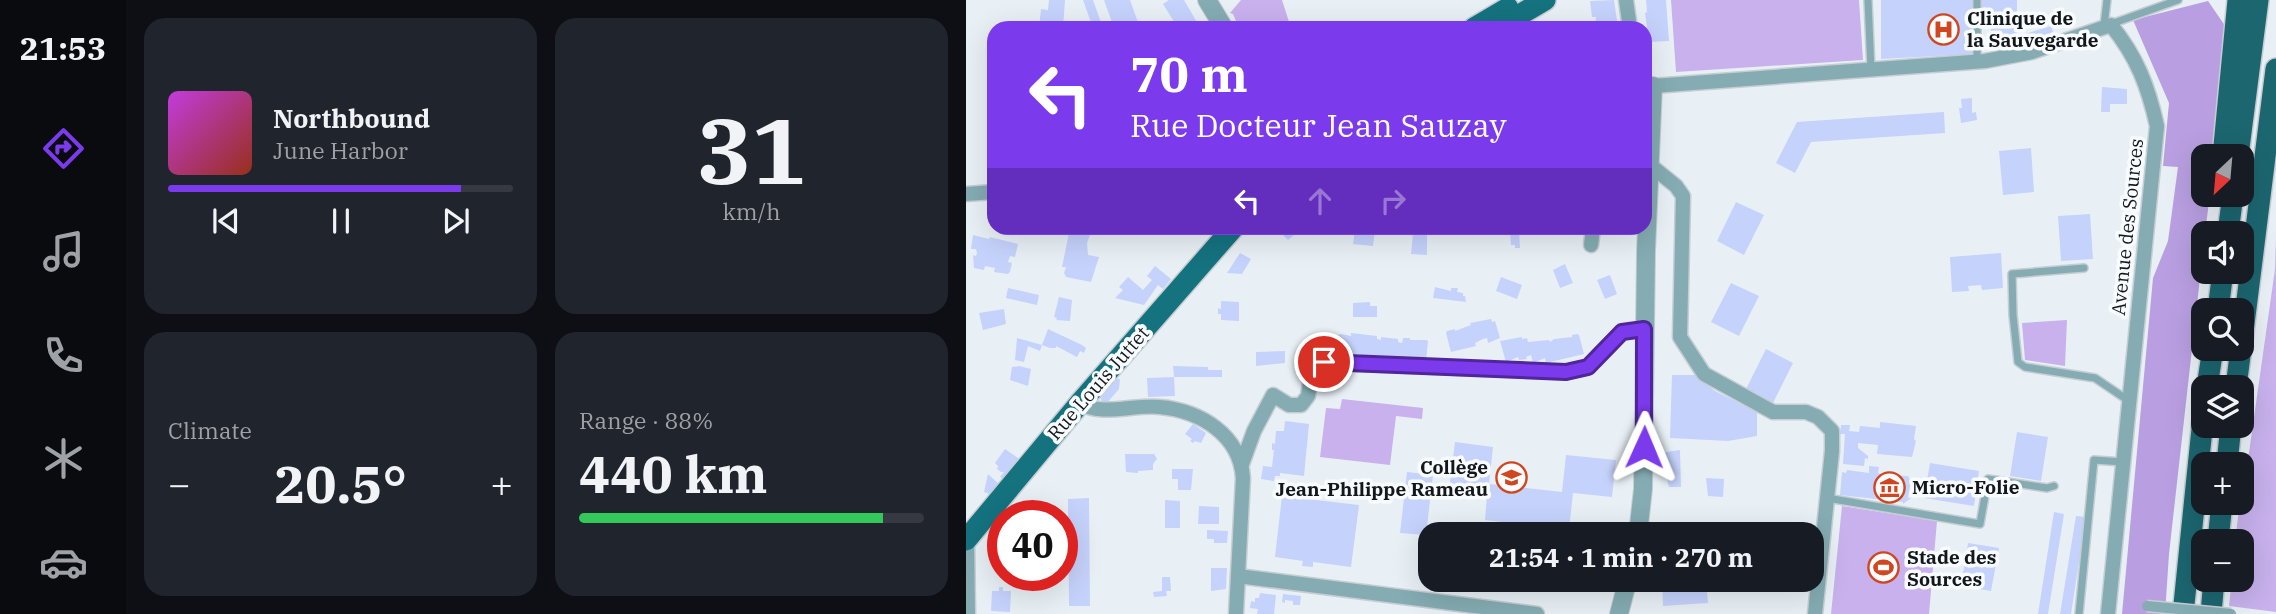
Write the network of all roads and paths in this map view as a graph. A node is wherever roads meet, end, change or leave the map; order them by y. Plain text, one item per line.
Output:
1 (1207, 0) edge
2 (1522, 0) edge
3 (1545, 0) edge
4 (1626, 0) edge
5 (1868, 0) edge
6 (1977, 0) edge
7 (2107, 0) edge
8 (2178, 0) edge
9 (2238, 0) edge
10 (2258, 0) edge
11 (1220, 21) edge
12 (1486, 21) edge
13 (1509, 21) edge
14 (1629, 21) edge
15 (2107, 25) junction
16 (1977, 62) junction
17 (1871, 69) junction
18 (2276, 69) edge
19 (1652, 86) edge
20 (2276, 143) edge
21 (2224, 144) edge
22 (2240, 144) edge
23 (1652, 167) edge
24 (987, 192) edge
25 (966, 194) edge
26 (1227, 235) edge
27 (1592, 235) edge
28 (1647, 235) edge
29 (1591, 245) dead end
30 (2254, 252) edge
31 (2254, 256) edge
32 (2084, 268) dead end
33 (1644, 329) junction
34 (2129, 401) junction
35 (1087, 406) junction
36 (2201, 438) edge
37 (2123, 462) junction
38 (1242, 464) junction
39 (2053, 486) dead end
40 (1827, 498) junction
41 (1639, 522) edge
42 (966, 539) edge
43 (1238, 576) junction
44 (1625, 592) edge
45 (2213, 592) edge
46 (2147, 606) dead end
47 (968, 614) edge
48 (1236, 614) edge
49 (1537, 614) edge
50 (1619, 614) edge
51 (1815, 614) edge
52 (2079, 614) edge
53 (2108, 614) edge
54 (2183, 614) edge
55 (2211, 614) edge
56 (2231, 614) edge

1 - 11 street
2 - 12 main road
3 - 13 main road
4 - 14 street
5 - 17 lane
6 - 16 lane
7 - 15 lane
8 - 15 lane
9 - 21 highway
10 - 22 highway
15 - 16 street
15 - 34 street, Avenue des Sources
16 - 17 street
17 - 19 street
18 - 30 highway
20 - 31 highway
23 - 40 street
24 - 25 street
26 - 35 main road, Rue Louis Juttet
27 - 29 street
28 - 33 street
32 - 34 lane
33 - 38 street
33 - 41 street
34 - 37 street, Avenue des Sources
35 - 38 street
35 - 42 main road, Rue Louis Juttet
36 - 54 highway
37 - 52 lane
37 - 53 street, Avenue des Sources
38 - 43 street
39 - 40 lane
40 - 51 street
42 - 47 street
43 - 48 street
43 - 49 street
44 - 50 street
45 - 55 highway
46 - 56 street, bridge

